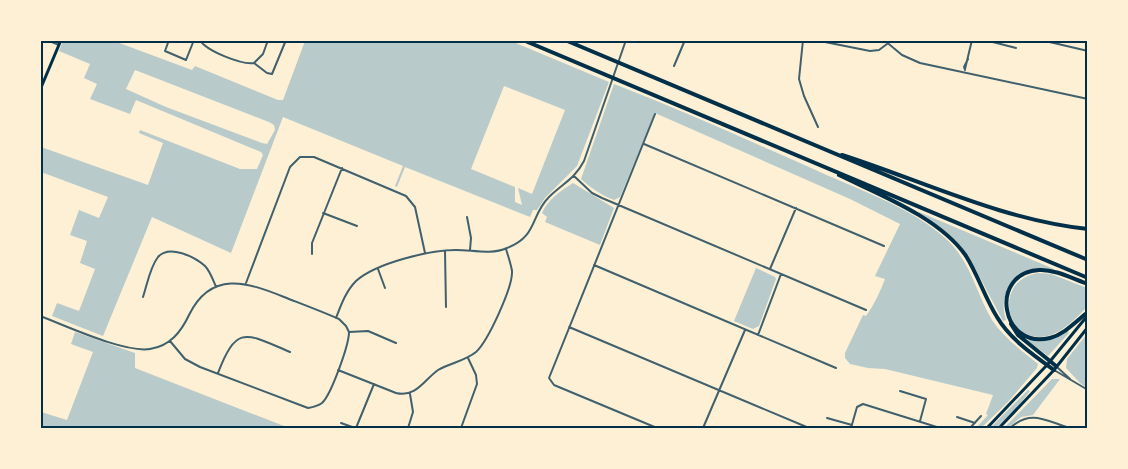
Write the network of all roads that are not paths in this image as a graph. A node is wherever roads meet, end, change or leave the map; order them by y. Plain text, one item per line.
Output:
1 (47, 40) edge
2 (61, 40) edge
3 (169, 40) edge
4 (194, 40) edge
5 (200, 40) edge
6 (268, 40) edge
7 (286, 40) edge
8 (523, 40) edge
9 (565, 40) edge
10 (626, 40) edge
11 (685, 40) edge
12 (803, 40) edge
13 (815, 40) edge
14 (972, 40) edge
15 (985, 40) edge
16 (1041, 40) edge
17 (993, 41) edge
18 (886, 42) edge
19 (1051, 42) edge
20 (59, 45) junction
21 (1016, 48) dead end
22 (1088, 51) edge
23 (254, 63) junction
24 (674, 66) dead end
25 (965, 71) junction
26 (40, 90) edge
27 (1088, 99) edge
28 (655, 114) dead end
29 (818, 127) dead end
30 (644, 144) junction
31 (818, 147) junction
32 (298, 153) dead end
33 (798, 156) junction
34 (300, 157) junction
35 (342, 168) junction
36 (574, 176) junction
37 (618, 204) junction
38 (796, 208) junction
39 (324, 213) junction
40 (467, 217) dead end
41 (357, 226) dead end
42 (1088, 229) edge
43 (884, 246) dead end
44 (506, 249) junction
45 (445, 250) junction
46 (470, 250) junction
47 (425, 253) junction
48 (312, 254) dead end
49 (1088, 258) edge
50 (594, 265) junction
51 (770, 268) junction
52 (378, 269) junction
53 (781, 274) junction
54 (1088, 278) edge
55 (246, 283) junction
56 (1088, 285) edge
57 (216, 287) junction
58 (385, 288) dead end
59 (143, 297) dead end
60 (447, 308) dead end
61 (866, 310) dead end
62 (1088, 314) edge
63 (40, 316) edge
64 (336, 318) junction
65 (1010, 321) junction
66 (569, 327) junction
67 (1088, 327) edge
68 (745, 330) junction
69 (349, 332) junction
70 (758, 335) junction
71 (170, 341) junction
72 (396, 343) dead end
73 (290, 352) dead end
74 (468, 358) junction
75 (1049, 363) junction
76 (836, 368) dead end
77 (1055, 368) junction
78 (338, 370) junction
79 (218, 374) junction
80 (374, 384) junction
81 (1088, 390) edge
82 (720, 391) junction
83 (900, 391) dead end
84 (410, 394) junction
85 (981, 416) dead end
86 (957, 417) dead end
87 (827, 418) dead end
88 (922, 422) junction
89 (341, 423) dead end
90 (975, 423) junction
91 (851, 427) edge
92 (356, 429) edge
93 (408, 429) edge
94 (461, 429) edge
95 (657, 429) edge
96 (704, 429) edge
97 (809, 429) edge
98 (921, 429) edge
99 (940, 429) edge
100 (970, 429) edge
101 (987, 429) edge
102 (999, 429) edge
103 (1010, 429) edge
104 (1070, 429) edge

1 - 20 street
2 - 20 main road
3 - 4 street
5 - 23 street
6 - 23 street
7 - 23 street
8 - 33 highway
9 - 31 highway
10 - 36 street
11 - 24 street
12 - 29 street
13 - 18 street
14 - 25 street
15 - 17 street
16 - 19 street
17 - 21 street
18 - 25 street
19 - 22 street
20 - 26 main road
25 - 27 street
28 - 30 street
30 - 37 street
30 - 38 street
31 - 42 highway
31 - 49 highway
32 - 34 street
33 - 54 highway
33 - 75 highway
34 - 35 street
34 - 55 street
35 - 39 street
35 - 47 street
36 - 37 street
36 - 44 street
37 - 50 street
37 - 51 street
38 - 43 street
38 - 51 street
39 - 41 street
39 - 48 street
40 - 46 street
44 - 46 street
44 - 74 street
45 - 46 street
45 - 47 street
45 - 60 street
47 - 52 street
50 - 66 street
50 - 68 street
51 - 53 street
52 - 58 street
52 - 64 street
53 - 61 street
53 - 70 street
55 - 57 street
55 - 64 street
56 - 65 highway
57 - 59 street
57 - 71 street
62 - 65 highway
62 - 75 main road
63 - 71 street
64 - 69 street
65 - 75 highway
66 - 82 street
66 - 95 street
67 - 77 main road
68 - 70 street
68 - 82 street
69 - 72 street
69 - 78 street
70 - 76 street
71 - 79 street
73 - 79 street
74 - 84 street
74 - 94 street
75 - 77 highway
75 - 101 main road
77 - 81 street
77 - 102 main road
78 - 79 street
78 - 80 street
80 - 84 street
80 - 92 street
82 - 96 street
82 - 97 street
83 - 88 street
84 - 93 street
85 - 90 street
86 - 90 street
87 - 91 street
88 - 91 street
88 - 98 street
88 - 99 street
89 - 92 street
90 - 100 street
103 - 104 street

